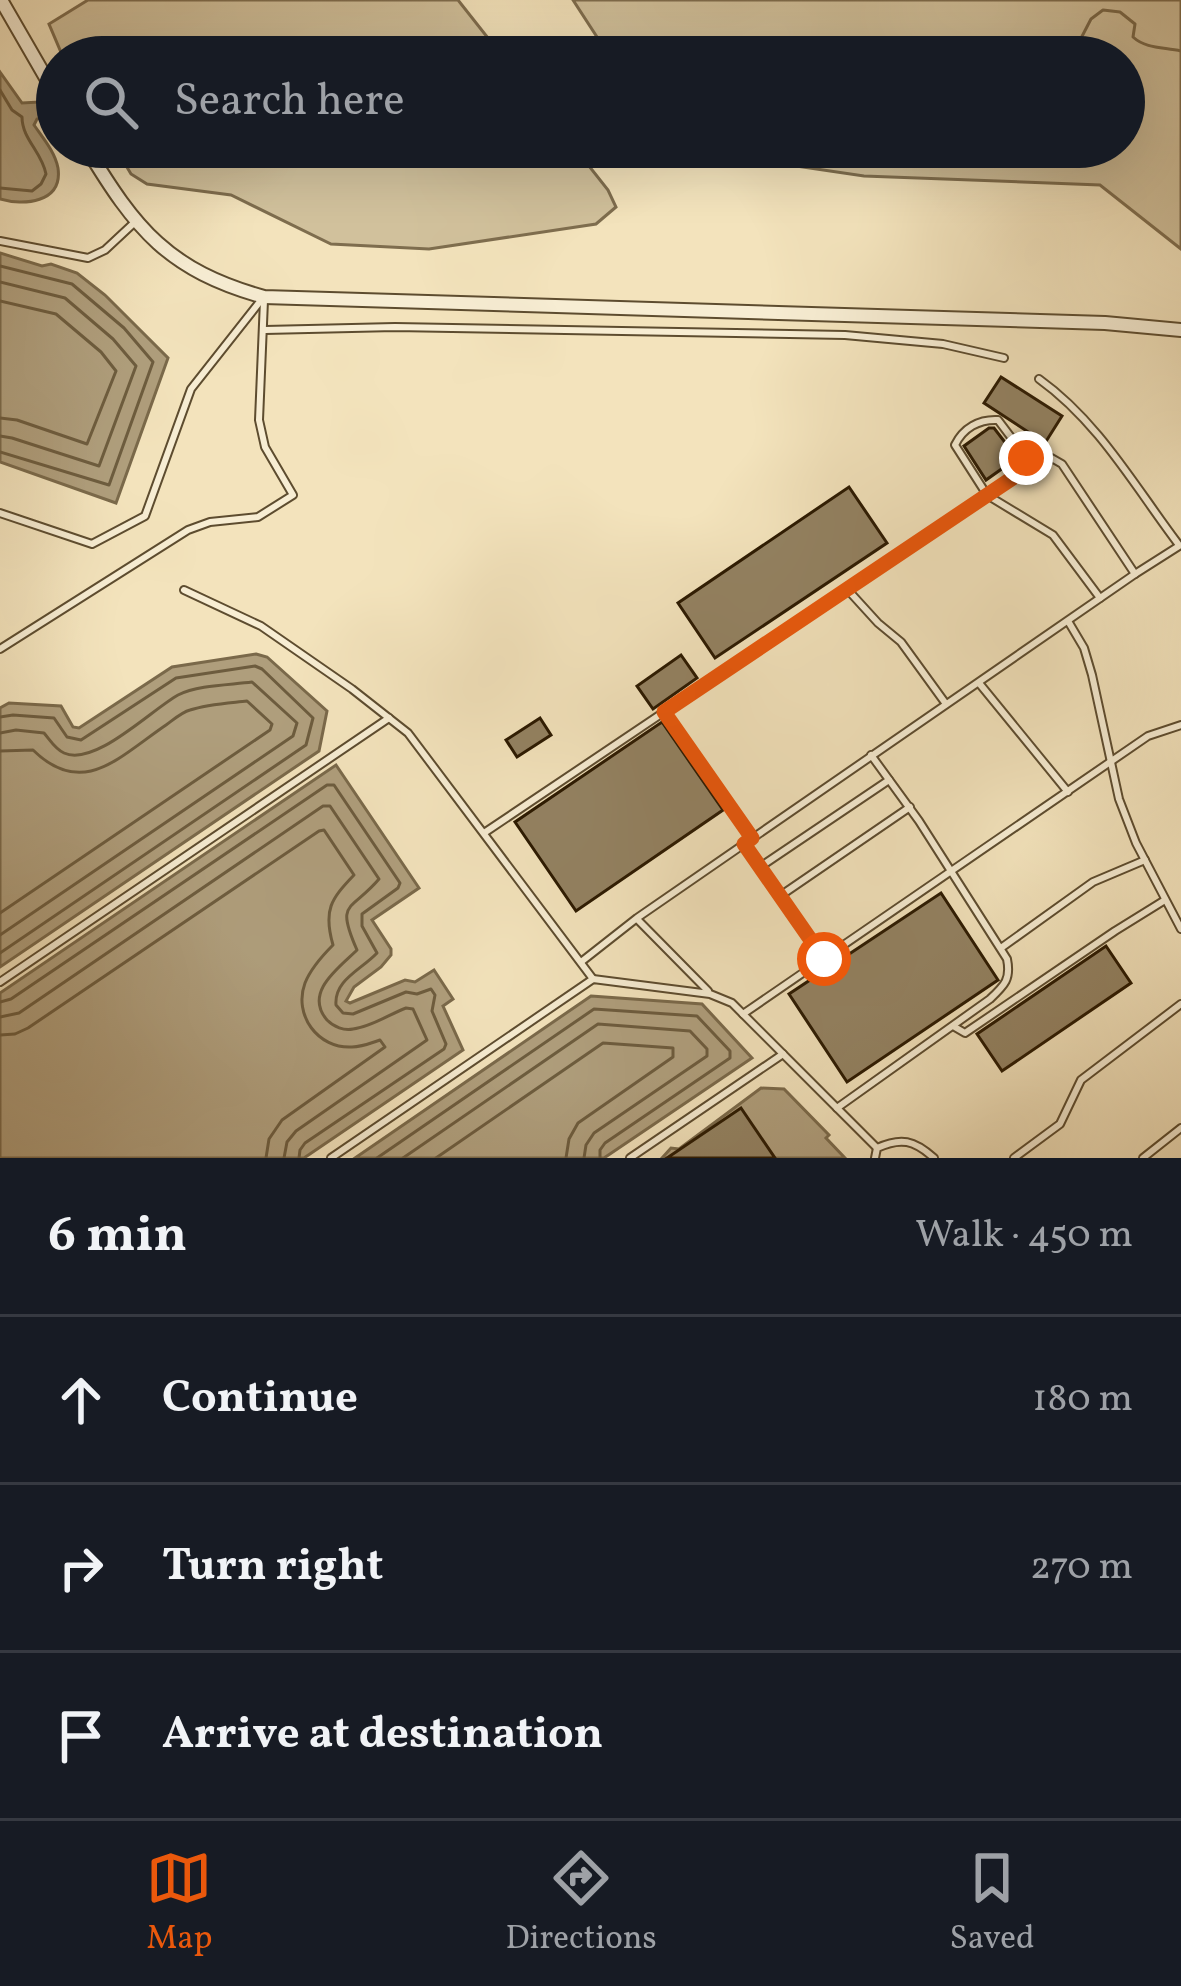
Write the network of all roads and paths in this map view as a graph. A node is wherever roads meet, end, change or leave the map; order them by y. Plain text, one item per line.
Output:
1 (1, 0) edge
2 (36, 60) edge
3 (100, 168) edge
4 (135, 222) junction
5 (0, 242) edge
6 (264, 297) junction
7 (265, 330) junction
8 (1181, 330) edge
9 (1004, 358) dead end
10 (1039, 380) dead end
11 (1032, 465) junction
12 (987, 495) junction
13 (0, 513) edge
14 (1180, 547) edge
15 (1135, 574) junction
16 (847, 589) junction
17 (184, 590) dead end
18 (1100, 598) junction
19 (1068, 621) junction
20 (0, 649) edge
21 (979, 682) junction
22 (947, 704) junction
23 (664, 712) junction
24 (389, 718) junction
25 (1181, 725) edge
26 (872, 755) junction
27 (1110, 763) junction
28 (889, 780) junction
29 (1068, 792) junction
30 (910, 807) junction
31 (484, 833) junction
32 (752, 838) junction
33 (744, 844) junction
34 (1145, 860) junction
35 (760, 867) junction
36 (952, 871) junction
37 (780, 896) junction
38 (1165, 901) junction
39 (637, 918) junction
40 (1181, 929) edge
41 (1001, 948) junction
42 (824, 959) junction
43 (580, 962) junction
44 (593, 979) junction
45 (0, 982) edge
46 (710, 994) junction
47 (1181, 1004) edge
48 (743, 1014) junction
49 (952, 1026) junction
50 (783, 1054) junction
51 (837, 1108) junction
52 (1181, 1128) edge
53 (877, 1148) junction
54 (331, 1158) edge
55 (630, 1158) edge
56 (875, 1158) edge
57 (934, 1158) edge
58 (1014, 1158) edge
59 (1143, 1158) edge

1 - 2 street
3 - 4 street
4 - 5 lane
4 - 6 street
6 - 7 lane
6 - 8 street
6 - 13 lane
7 - 9 lane
7 - 20 lane
10 - 14 lane
11 - 12 lane
11 - 12 lane
11 - 15 lane
12 - 16 lane
12 - 18 lane
14 - 15 lane
15 - 18 lane
16 - 22 lane
16 - 23 lane
17 - 24 lane
18 - 19 lane
19 - 21 lane
19 - 27 lane
21 - 22 lane
21 - 29 lane
22 - 26 lane
23 - 31 lane
23 - 32 lane
24 - 31 lane
24 - 45 lane
25 - 27 lane
26 - 28 lane
26 - 32 lane
27 - 29 lane
27 - 34 lane
28 - 30 lane
28 - 35 lane
29 - 36 lane
30 - 36 lane
30 - 37 lane
31 - 43 lane
32 - 33 lane
33 - 35 lane
33 - 39 lane
34 - 38 lane
34 - 41 lane
35 - 37 lane
36 - 41 lane
36 - 42 lane
37 - 42 lane
38 - 40 lane
38 - 49 lane
39 - 43 lane
39 - 46 lane
41 - 49 lane
42 - 48 lane
43 - 44 lane
44 - 46 lane
44 - 54 lane
46 - 48 lane
47 - 58 lane
48 - 50 lane
49 - 51 lane
50 - 51 lane
50 - 55 lane
51 - 53 lane
52 - 59 lane
53 - 56 lane
53 - 57 lane

